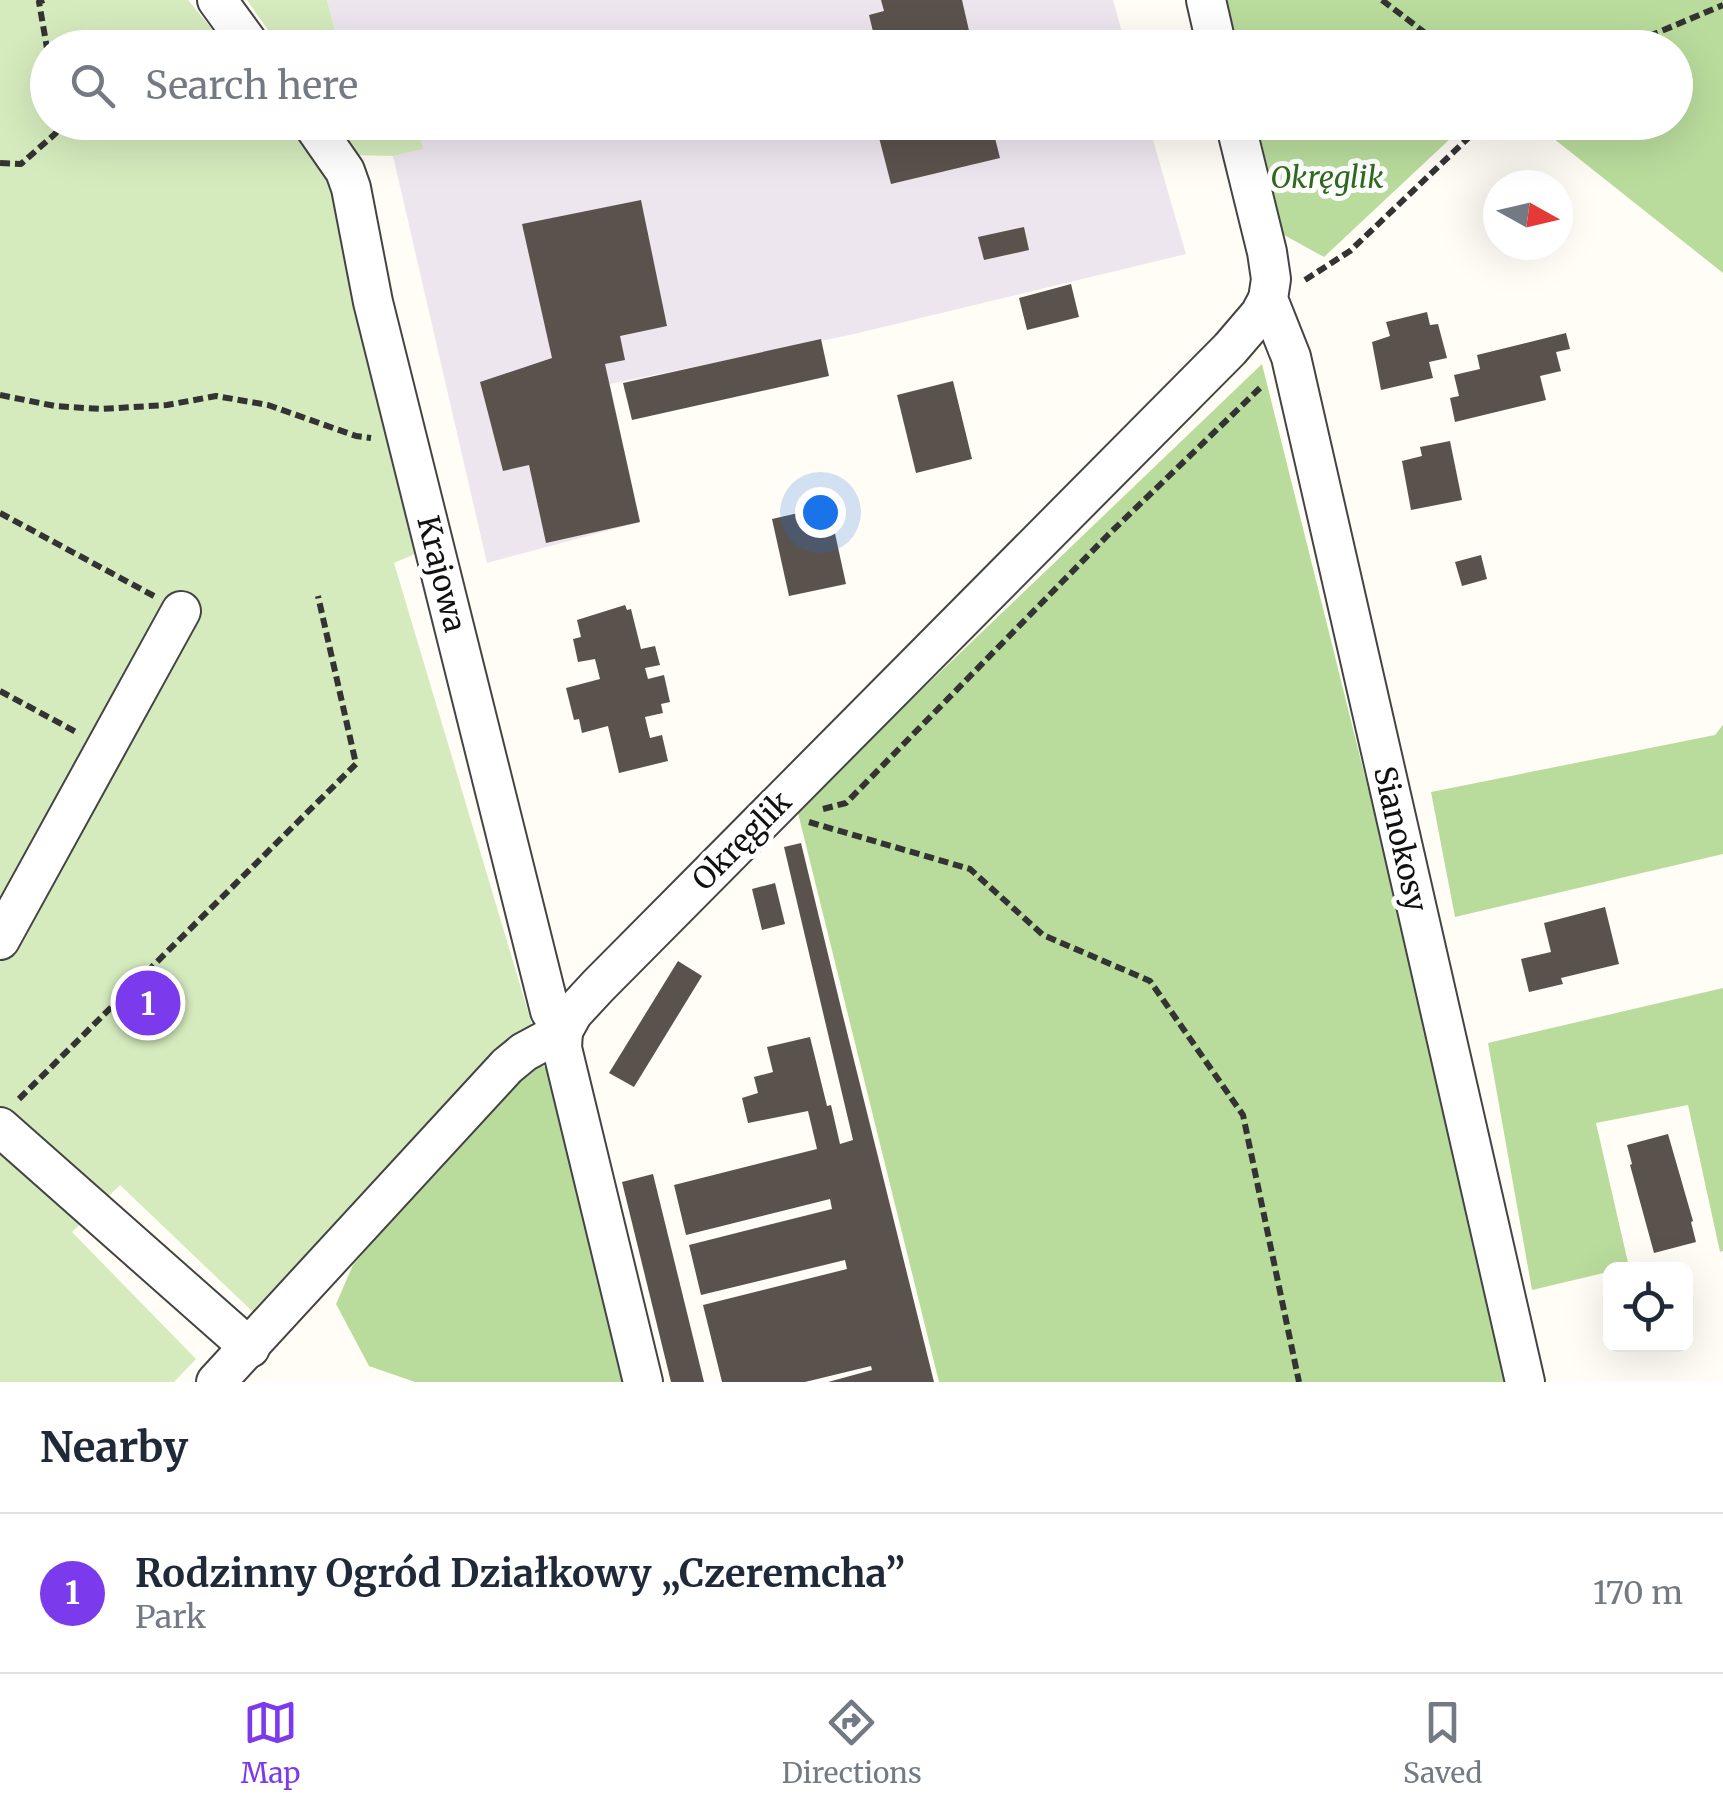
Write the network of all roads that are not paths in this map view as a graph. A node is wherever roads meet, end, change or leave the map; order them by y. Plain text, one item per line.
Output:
1 (217, 0) edge
2 (1206, 0) edge
3 (239, 30) edge
4 (1213, 30) edge
5 (324, 140) edge
6 (1239, 140) edge
7 (1268, 299) junction
8 (181, 612) road end
9 (0, 940) edge
10 (563, 1031) junction
11 (7, 1115) edge
12 (250, 1348) junction
13 (216, 1382) edge
14 (643, 1382) edge
15 (1525, 1382) edge

1 - 3 street
2 - 4 street
5 - 10 street, Krajowa
6 - 7 street, Sianokosy
7 - 10 street, Okręglik
7 - 15 street, Sianokosy
8 - 9 street
10 - 12 street, Okręglik
10 - 14 street, Krajowa
11 - 12 street
12 - 13 street, Okręglik

